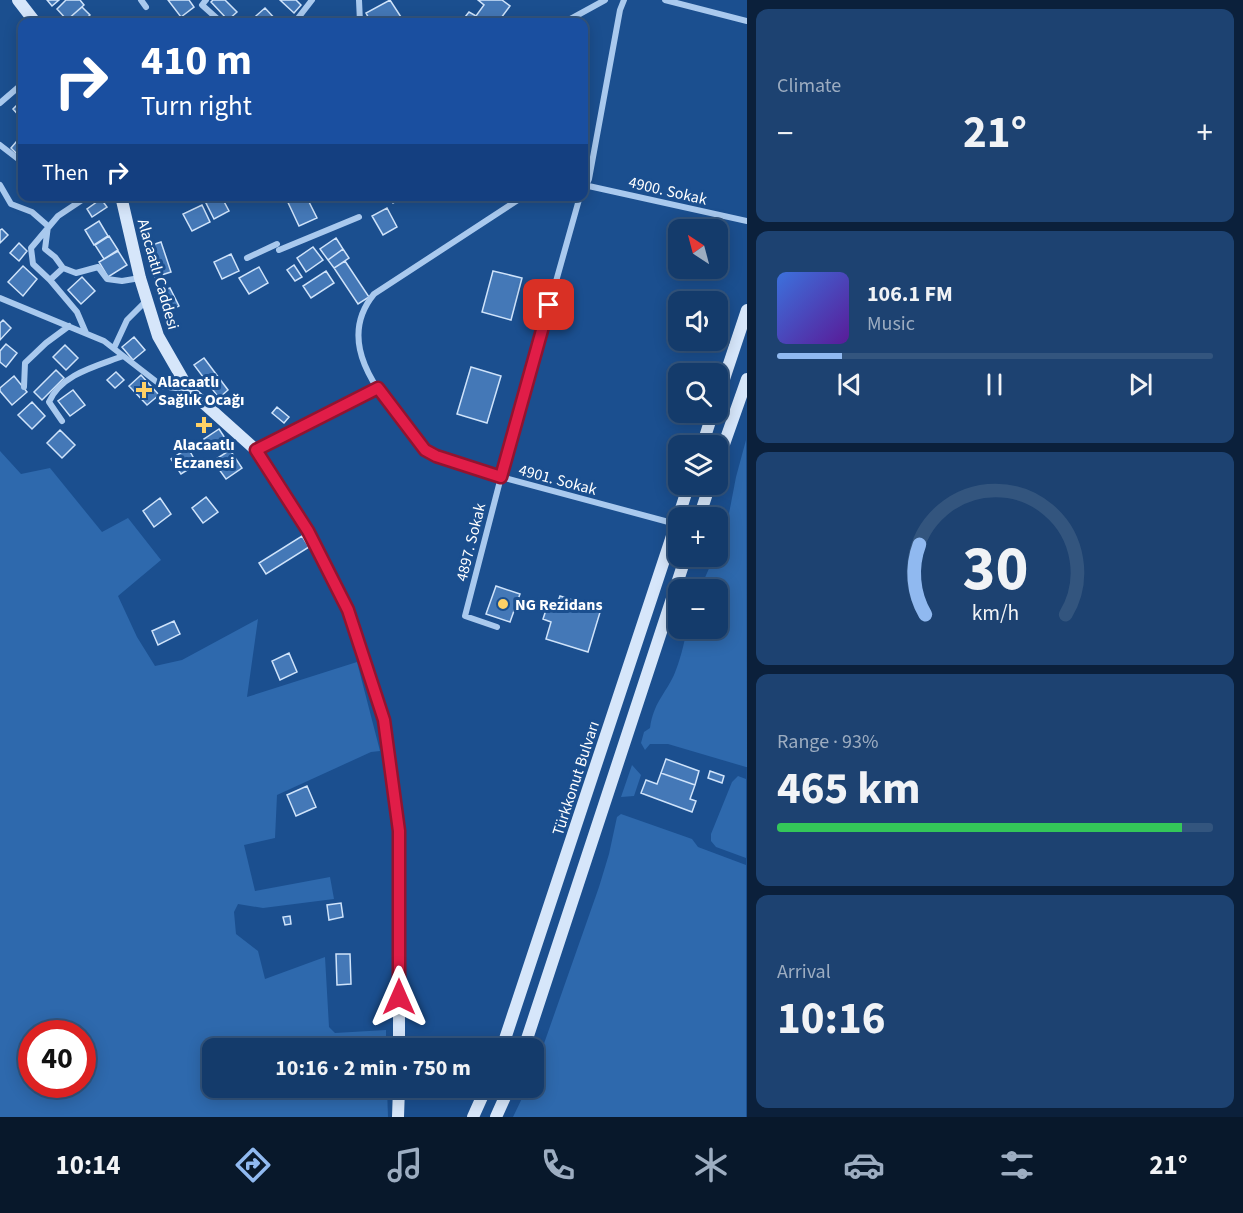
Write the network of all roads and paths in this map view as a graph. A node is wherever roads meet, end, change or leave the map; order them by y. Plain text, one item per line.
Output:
1 (18, 0) edge
2 (141, 0) edge
3 (206, 0) edge
4 (312, 0) edge
5 (359, 0) edge
6 (605, 0) edge
7 (624, 0) edge
8 (665, 0) edge
9 (146, 7) dead end
10 (32, 18) edge
11 (217, 18) edge
12 (298, 18) edge
13 (360, 18) edge
14 (572, 18) edge
15 (747, 21) edge
16 (18, 87) edge
17 (0, 103) edge
18 (0, 145) edge
19 (18, 159) edge
20 (588, 181) edge
21 (0, 185) edge
22 (588, 188) edge
23 (80, 201) edge
24 (123, 201) edge
25 (516, 201) edge
26 (579, 201) edge
27 (358, 217) dead end
28 (747, 221) edge
29 (48, 226) junction
30 (247, 258) dead end
31 (63, 268) junction
32 (140, 278) junction
33 (50, 280) junction
34 (0, 298) edge
35 (147, 300) junction
36 (747, 310) edge
37 (69, 326) junction
38 (86, 333) junction
39 (114, 348) junction
40 (123, 356) junction
41 (728, 367) edge
42 (747, 378) edge
43 (24, 387) dead end
44 (378, 388) junction
45 (189, 390) junction
46 (62, 421) dead end
47 (727, 435) edge
48 (256, 450) junction
49 (501, 477) junction
50 (668, 518) edge
51 (668, 550) edge
52 (682, 567) edge
53 (497, 627) dead end
54 (399, 1038) edge
55 (505, 1038) edge
56 (527, 1038) edge
57 (399, 1098) edge
58 (481, 1098) edge
59 (505, 1098) edge
60 (399, 1117) edge
61 (472, 1117) edge
62 (496, 1117) edge

1 - 10 street
2 - 9 street
3 - 11 street
4 - 12 street
5 - 13 street
6 - 14 street
7 - 20 street
8 - 15 street
16 - 17 street
18 - 19 street
21 - 29 street
22 - 28 street, 4900. Sokak
23 - 29 street
24 - 32 street, Alacaatlı Caddesi
25 - 44 street, 4901. Sokak
26 - 49 street, 4897. Sokak
27 - 30 street
29 - 31 street
29 - 33 street
31 - 32 street
31 - 33 street
32 - 35 street, Alacaatlı Caddesi
33 - 38 street
34 - 37 street
35 - 39 street
35 - 45 street, Alacaatlı Caddesi
36 - 41 street
37 - 38 street
37 - 43 street
38 - 39 street
39 - 40 street
40 - 45 street
40 - 46 street
42 - 47 street
44 - 48 street
44 - 49 street, 4901. Sokak
45 - 48 street, Alacaatlı Caddesi
48 - 54 street, Alacaatlı Caddesi
49 - 50 street, 4901. Sokak
49 - 53 street, 4897. Sokak
51 - 55 street, Türkkonut Bulvarı
52 - 56 street
57 - 60 street
58 - 61 street
59 - 62 street

